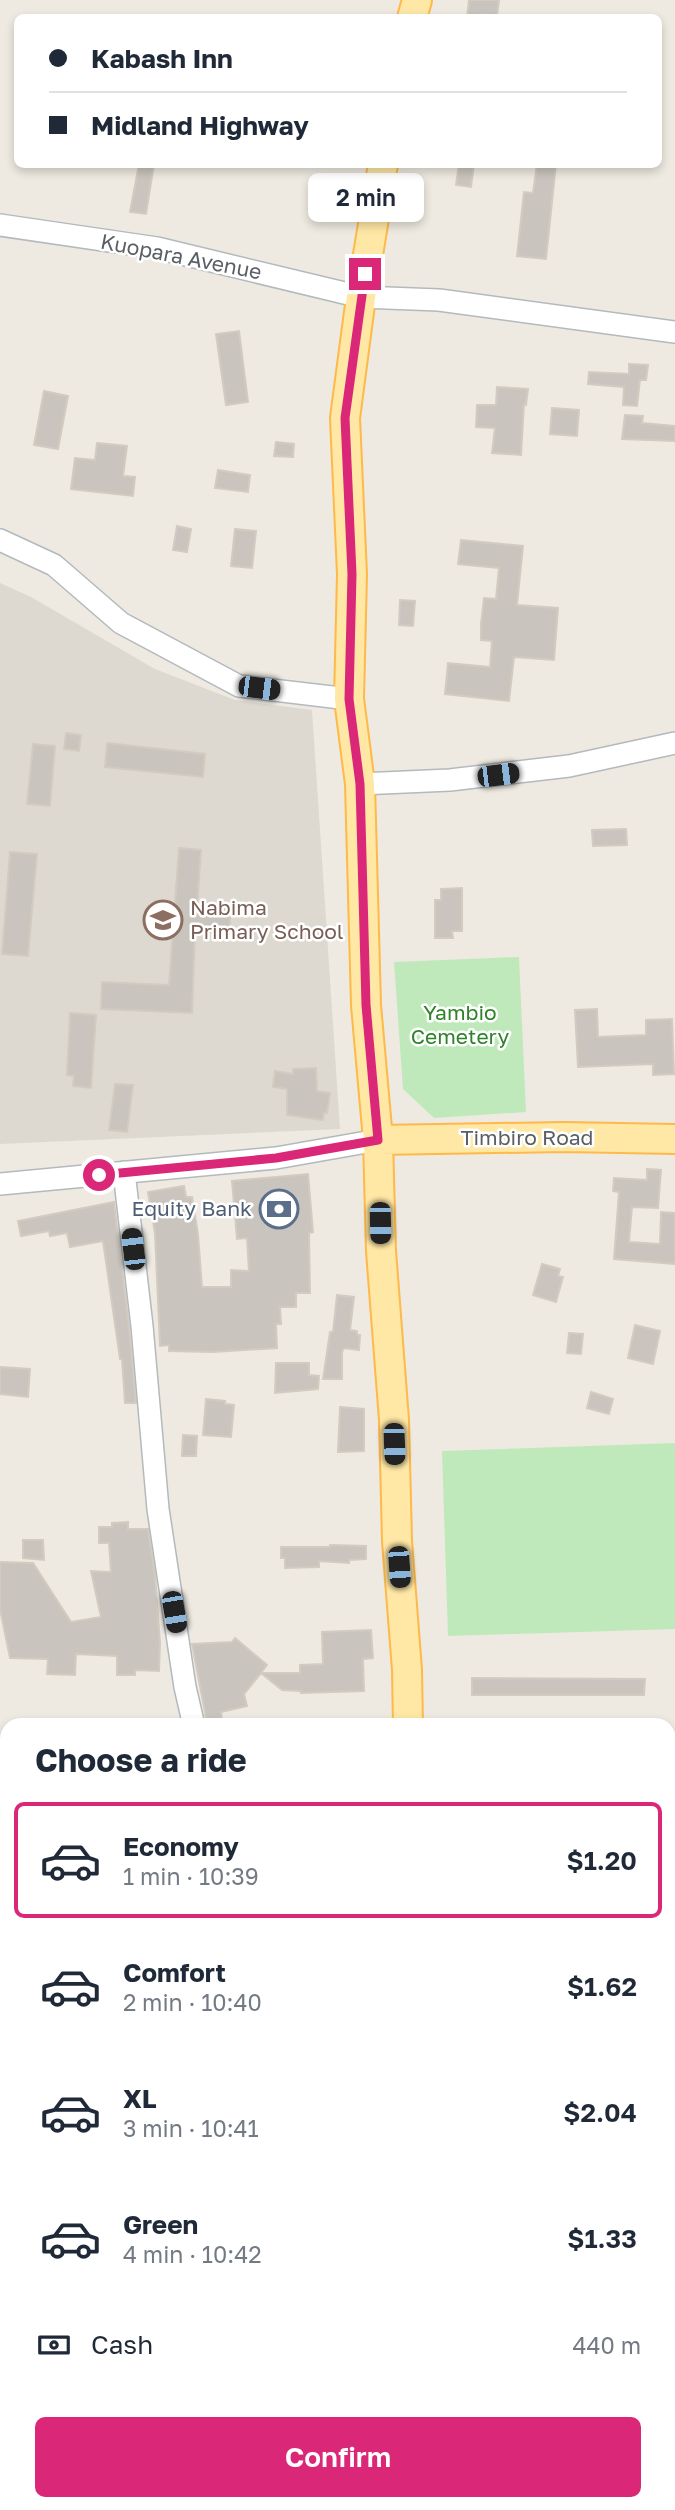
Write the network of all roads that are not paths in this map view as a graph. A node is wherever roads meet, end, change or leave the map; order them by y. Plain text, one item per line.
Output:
1 (382, 168) edge
2 (0, 225) edge
3 (361, 297) junction
4 (675, 332) edge
5 (0, 540) edge
6 (349, 699) junction
7 (675, 743) edge
8 (360, 784) junction
9 (675, 1139) edge
10 (378, 1140) junction
11 (124, 1172) junction
12 (0, 1184) edge
13 (192, 1718) edge
14 (408, 1718) edge

1 - 3 main road
2 - 3 street, Kuopara Avenue
3 - 4 street, Kuopara Avenue
3 - 6 main road
5 - 6 street
6 - 8 main road
7 - 8 street
8 - 10 main road
9 - 10 main road, Timbiro Road
10 - 11 street
10 - 14 main road
11 - 12 street
11 - 13 street

